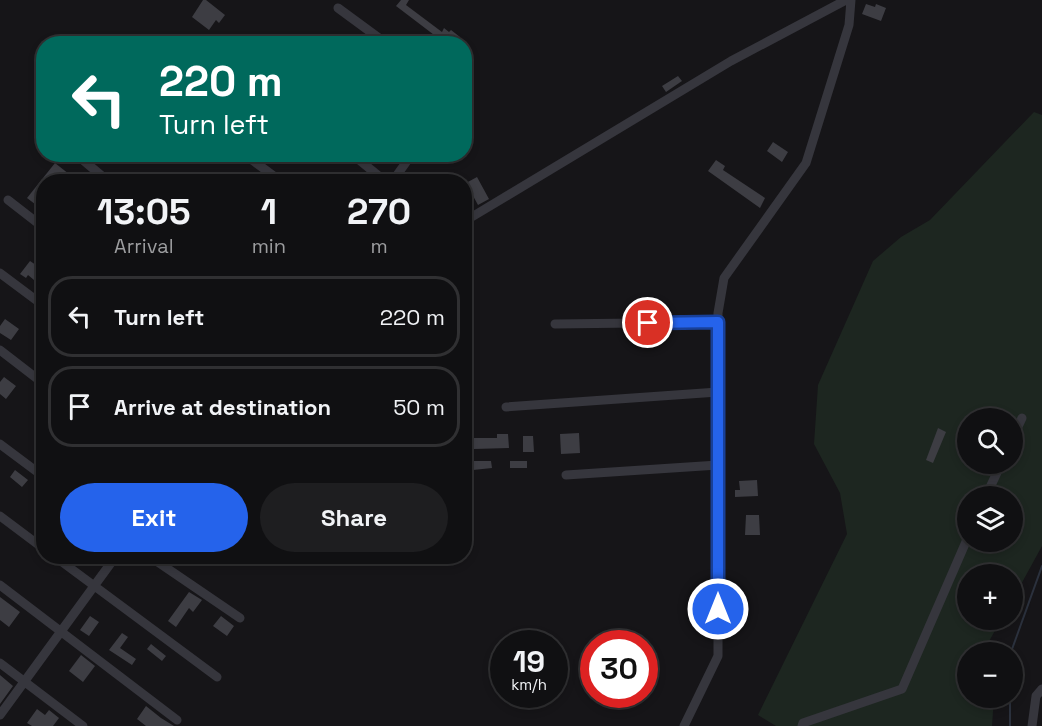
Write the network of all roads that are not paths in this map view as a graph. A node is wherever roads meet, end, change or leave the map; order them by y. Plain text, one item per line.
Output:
1 (846, 0) edge
2 (851, 0) edge
3 (338, 9) dead end
4 (376, 36) edge
5 (85, 162) edge
6 (255, 162) edge
7 (362, 162) edge
8 (100, 174) edge
9 (271, 174) edge
10 (376, 174) edge
11 (8, 200) dead end
12 (472, 217) edge
13 (36, 222) edge
14 (0, 273) edge
15 (36, 300) edge
16 (718, 322) junction
17 (555, 324) dead end
18 (0, 350) edge
19 (36, 378) edge
20 (718, 393) junction
21 (506, 407) dead end
22 (0, 444) edge
23 (718, 465) junction
24 (36, 471) edge
25 (566, 475) dead end
26 (0, 516) edge
27 (36, 543) edge
28 (961, 552) edge
29 (65, 564) edge
30 (110, 564) edge
31 (161, 564) edge
32 (0, 585) edge
33 (94, 586) junction
34 (240, 618) dead end
35 (61, 632) junction
36 (0, 663) edge
37 (217, 678) dead end
38 (25, 681) junction
39 (1042, 689) edge
40 (0, 715) edge
41 (177, 720) dead end
42 (83, 726) edge
43 (684, 726) edge
44 (802, 726) edge
45 (1032, 726) edge

1 - 12 street
2 - 16 street
3 - 4 street
5 - 8 street
6 - 9 street
7 - 10 street
11 - 13 street
14 - 15 street
16 - 17 street
16 - 20 street
18 - 19 street
20 - 21 street
20 - 23 street
22 - 24 street
23 - 25 street
23 - 43 street
26 - 27 street
28 - 44 street
29 - 33 street
30 - 33 street
31 - 34 street
32 - 35 street
33 - 35 street
33 - 37 street
35 - 38 street
35 - 41 street
36 - 38 street
38 - 40 street
38 - 42 street
39 - 45 street

